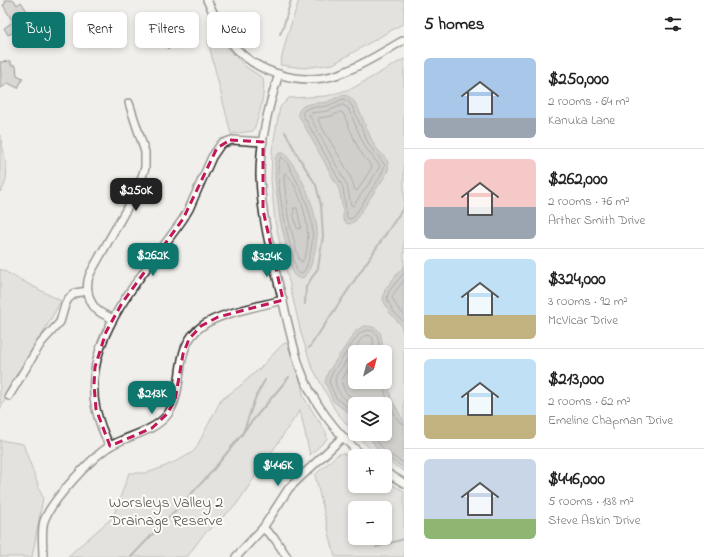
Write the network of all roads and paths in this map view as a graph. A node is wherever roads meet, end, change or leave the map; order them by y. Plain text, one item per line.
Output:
1 (207, 0) edge
2 (404, 40) edge
3 (279, 74) junction
4 (129, 103) dead end
5 (263, 142) junction
6 (88, 292) junction
7 (283, 300) junction
8 (113, 319) junction
9 (9, 396) dead end
10 (343, 437) junction
11 (110, 446) junction
12 (356, 449) edge
13 (392, 476) edge
14 (404, 483) edge
15 (262, 528) junction
16 (43, 557) edge
17 (236, 557) edge
18 (287, 557) edge

1 - 3 street
2 - 3 street
3 - 5 street
4 - 6 street
5 - 7 street
5 - 8 street
6 - 8 street
6 - 9 street
7 - 10 street
7 - 11 street
8 - 11 street
10 - 12 street
10 - 15 street
11 - 16 street
13 - 14 street
15 - 17 street
15 - 18 street

